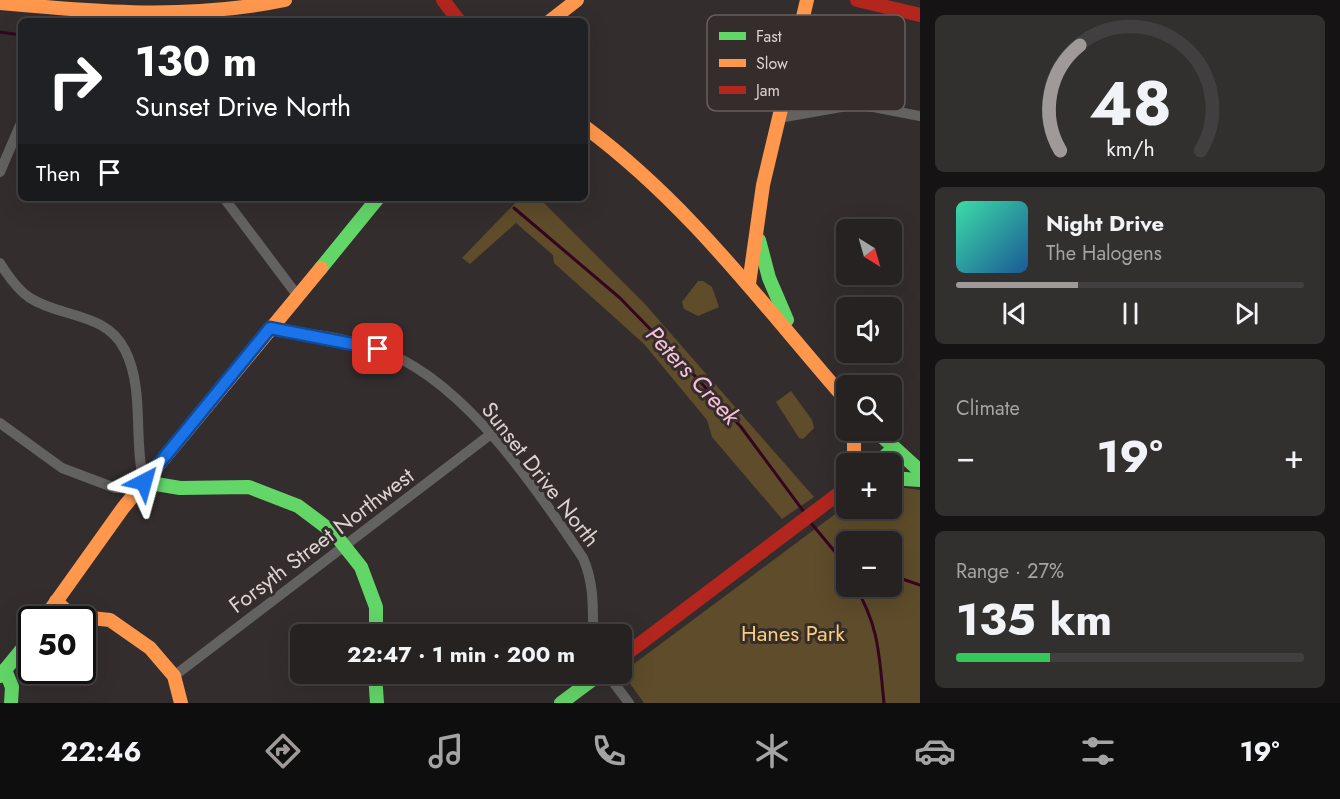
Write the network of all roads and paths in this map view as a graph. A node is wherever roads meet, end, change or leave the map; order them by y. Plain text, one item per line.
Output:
1 (285, 0) edge
2 (443, 0) edge
3 (577, 0) edge
4 (807, 0) edge
5 (857, 0) edge
6 (0, 3) edge
7 (19, 4) junction
8 (803, 15) edge
9 (920, 15) edge
10 (69, 18) edge
11 (457, 18) edge
12 (554, 18) edge
13 (781, 111) edge
14 (818, 111) edge
15 (894, 111) edge
16 (920, 116) edge
17 (779, 118) junction
18 (588, 129) edge
19 (18, 130) edge
20 (0, 172) edge
21 (226, 201) edge
22 (375, 201) edge
23 (756, 228) junction
24 (0, 263) edge
25 (749, 284) junction
26 (297, 295) junction
27 (270, 328) junction
28 (794, 338) junction
29 (833, 385) junction
30 (836, 388) edge
31 (836, 391) edge
32 (0, 423) edge
33 (491, 434) junction
34 (887, 441) edge
35 (894, 448) junction
36 (888, 453) edge
37 (920, 471) edge
38 (902, 479) edge
39 (920, 480) edge
40 (144, 482) junction
41 (836, 496) edge
42 (836, 499) edge
43 (825, 505) junction
44 (346, 546) junction
45 (56, 601) junction
46 (53, 606) edge
47 (376, 624) edge
48 (593, 624) edge
49 (96, 630) edge
50 (132, 636) junction
51 (632, 650) edge
52 (18, 653) edge
53 (18, 660) edge
54 (2, 671) edge
55 (174, 676) junction
56 (376, 684) edge
57 (587, 684) edge
58 (615, 684) edge
59 (11, 703) edge
60 (181, 703) edge
61 (377, 703) edge
62 (561, 703) edge
63 (629, 703) edge

1 - 7 main road
2 - 11 main road
3 - 12 main road
4 - 8 main road
5 - 9 main road
6 - 7 main road
7 - 10 main road
13 - 17 main road
14 - 17 street
15 - 16 street
17 - 23 main road
18 - 25 main road
19 - 20 street
21 - 26 street
22 - 26 main road
23 - 25 main road
23 - 28 main road
24 - 40 street
25 - 28 main road
26 - 27 main road
27 - 33 street, Sunset Drive North
27 - 40 main road
28 - 29 main road
29 - 30 main road
29 - 31 main road
32 - 40 street
33 - 44 street, Forsyth Street Northwest
33 - 48 street, Sunset Drive North
34 - 35 main road
35 - 36 main road
35 - 37 main road
38 - 39 main road
40 - 44 main road
40 - 45 main road
41 - 43 main road
42 - 43 main road
43 - 51 main road
44 - 47 main road
44 - 55 street, Forsyth Street Northwest
45 - 46 main road
45 - 50 main road
49 - 50 main road
50 - 55 main road
52 - 54 main road
53 - 54 main road
54 - 59 main road
55 - 60 main road
56 - 61 main road
57 - 62 main road
58 - 63 street

